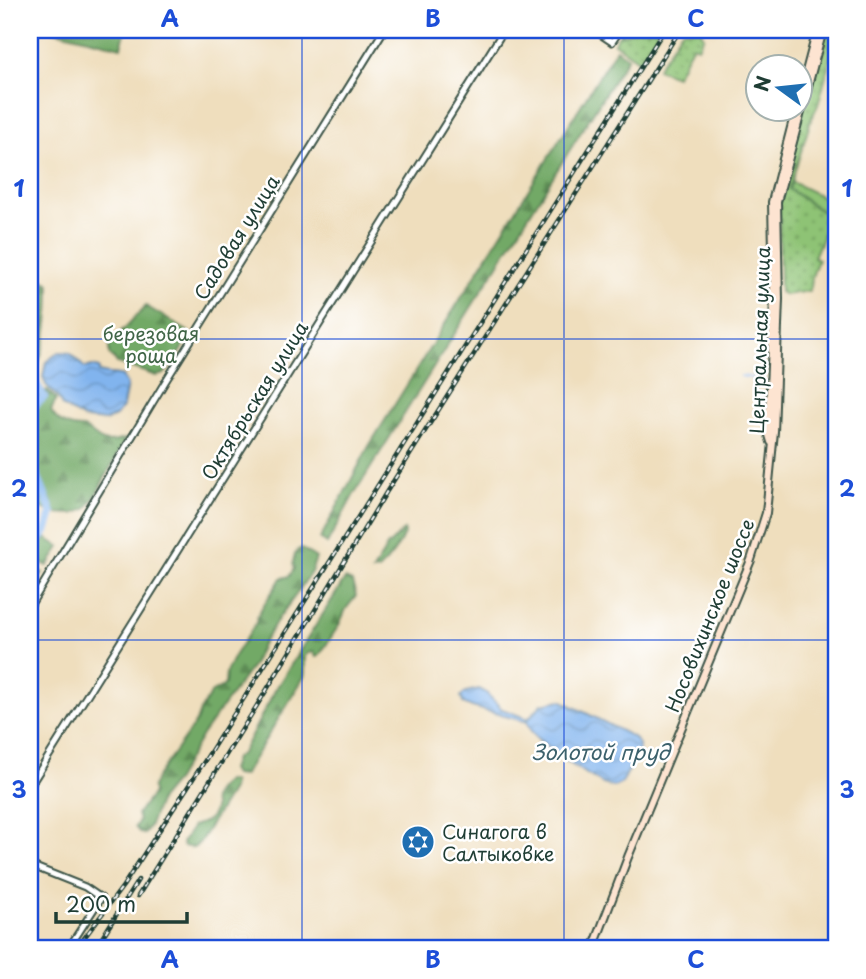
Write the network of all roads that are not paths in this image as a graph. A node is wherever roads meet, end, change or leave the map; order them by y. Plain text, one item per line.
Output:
1 (384, 30) edge
2 (504, 30) edge
3 (594, 30) edge
4 (620, 30) edge
5 (817, 30) edge
6 (823, 30) edge
7 (811, 52) edge
8 (792, 122) edge
9 (772, 444) junction
10 (30, 606) edge
11 (30, 786) edge
12 (30, 865) edge
13 (68, 949) edge
14 (593, 949) edge

1 - 10 street, Садовая улица
2 - 11 street, Октябрьская улица
3 - 4 street
5 - 7 main road
6 - 9 main road, Центральная улица
8 - 9 main road, Центральная улица
9 - 14 main road, Носовихинское шоссе
12 - 13 street

